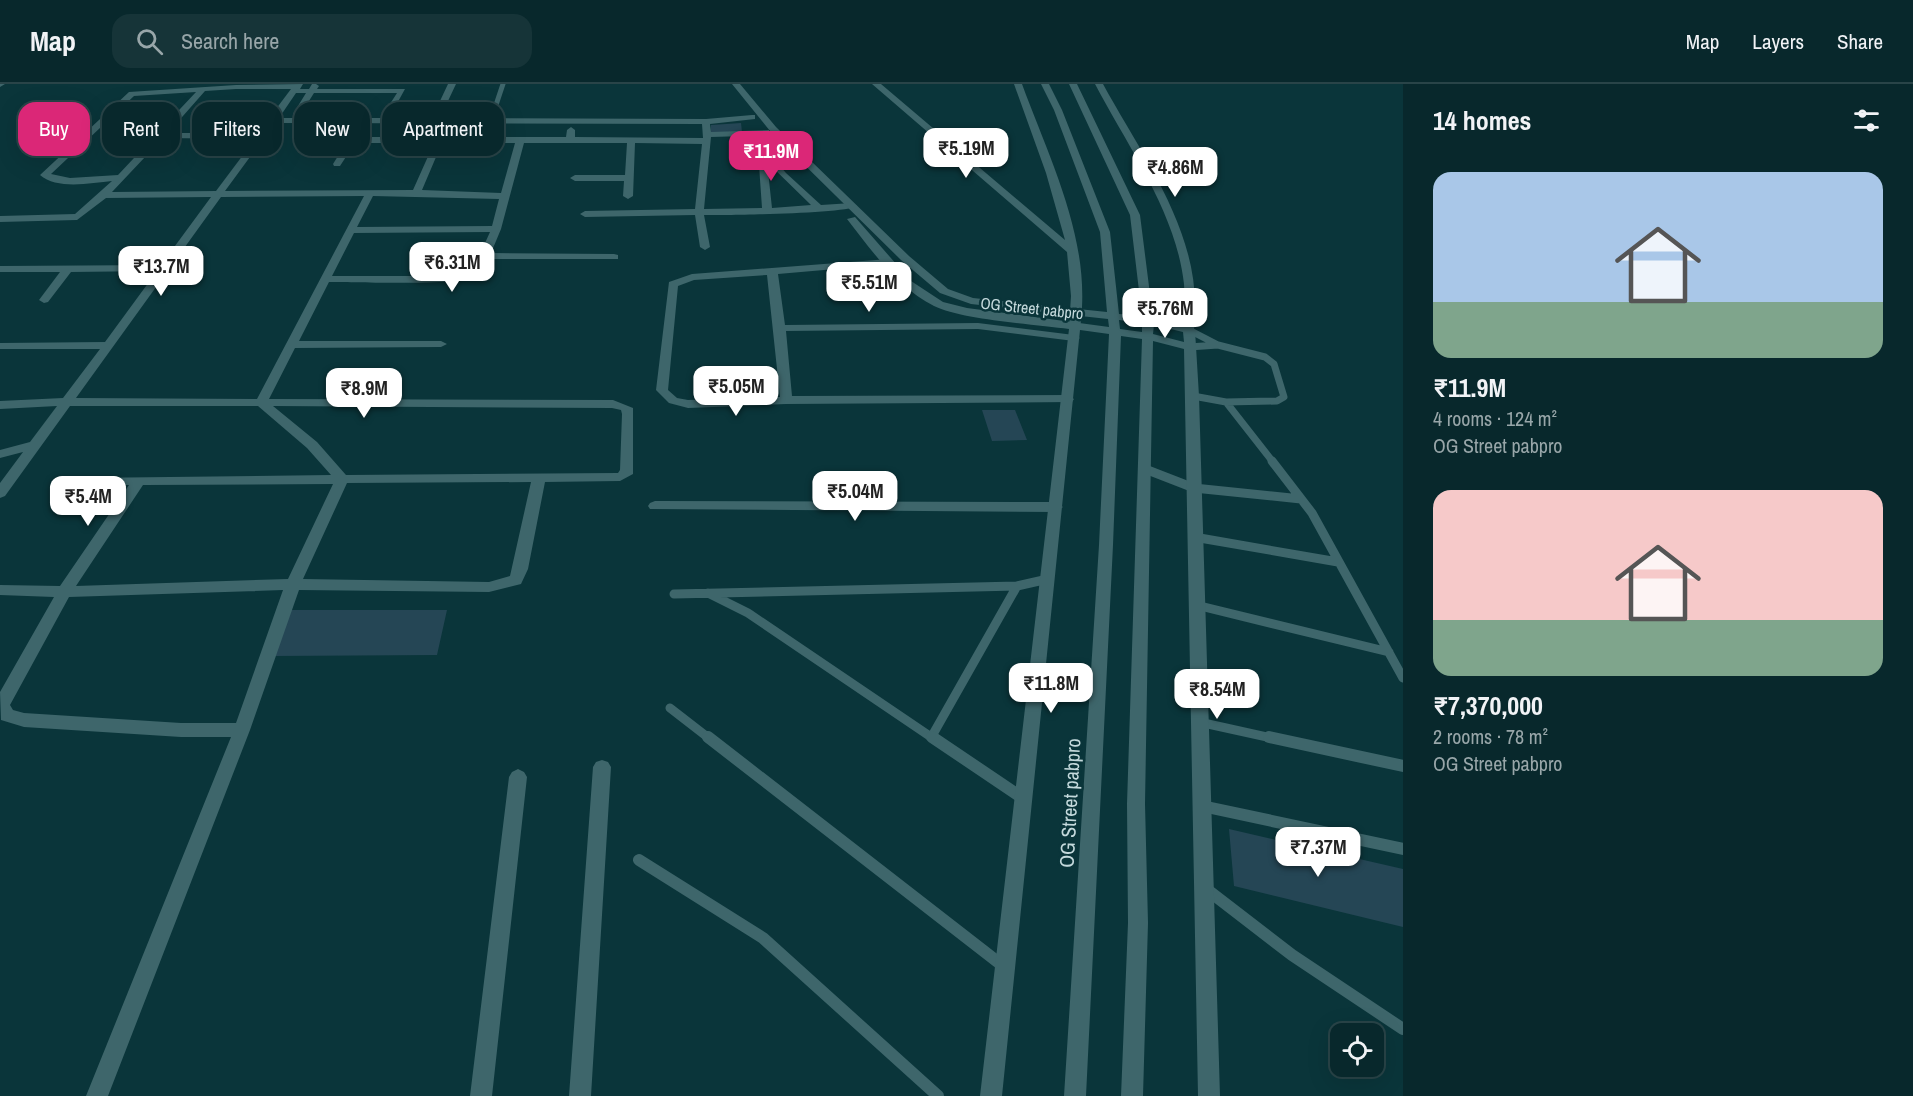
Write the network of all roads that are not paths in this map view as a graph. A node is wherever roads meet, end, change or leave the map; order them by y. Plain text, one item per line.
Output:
1 (452, 84) edge
2 (503, 84) edge
3 (724, 84) edge
4 (736, 84) edge
5 (876, 84) edge
6 (1018, 84) edge
7 (1045, 84) edge
8 (1073, 84) edge
9 (1099, 84) edge
10 (223, 86) edge
11 (296, 87) edge
12 (315, 87) edge
13 (201, 91) junction
14 (395, 102) edge
15 (444, 102) edge
16 (497, 102) edge
17 (282, 107) edge
18 (180, 114) edge
19 (752, 117) junction
20 (382, 118) edge
21 (504, 120) edge
22 (572, 121) junction
23 (706, 122) junction
24 (766, 132) junction
25 (747, 133) junction
26 (707, 138) junction
27 (504, 140) edge
28 (520, 140) junction
29 (570, 140) junction
30 (631, 141) junction
31 (762, 151) junction
32 (141, 156) edge
33 (246, 156) edge
34 (342, 156) edge
35 (432, 156) edge
36 (337, 164) dead end
37 (121, 178) junction
38 (574, 178) dead end
39 (629, 178) junction
40 (219, 193) junction
41 (370, 193) junction
42 (416, 193) junction
43 (104, 195) junction
44 (504, 196) junction
45 (628, 196) dead end
46 (847, 207) junction
47 (819, 208) junction
48 (767, 211) junction
49 (699, 213) junction
50 (585, 214) dead end
51 (0, 219) edge
52 (496, 229) junction
53 (351, 230) junction
54 (705, 247) dead end
55 (1073, 252) junction
56 (486, 256) junction
57 (614, 257) dead end
58 (890, 262) junction
59 (164, 268) junction
60 (0, 269) edge
61 (13, 269) junction
62 (68, 269) junction
63 (772, 271) junction
64 (0, 278) edge
65 (326, 279) junction
66 (44, 300) dead end
67 (1114, 324) junction
68 (1076, 326) junction
69 (780, 328) junction
70 (1147, 328) junction
71 (1189, 338) junction
72 (441, 344) dead end
73 (108, 345) junction
74 (291, 345) junction
75 (1218, 345) junction
76 (0, 346) edge
77 (1193, 396) junction
78 (1068, 399) junction
79 (786, 400) junction
80 (66, 402) junction
81 (1226, 402) junction
82 (261, 403) junction
83 (0, 405) edge
84 (35, 445) junction
85 (0, 454) edge
86 (1145, 469) junction
87 (539, 477) junction
88 (342, 479) junction
89 (139, 481) junction
90 (88, 482) dead end
91 (1194, 488) junction
92 (0, 493) edge
93 (1301, 499) junction
94 (655, 506) dead end
95 (1056, 507) junction
96 (1194, 537) junction
97 (1338, 562) junction
98 (1048, 579) junction
99 (293, 584) junction
100 (1017, 586) junction
101 (0, 590) edge
102 (64, 592) junction
103 (708, 593) junction
104 (674, 594) dead end
105 (1196, 605) junction
106 (1389, 652) junction
107 (1403, 678) edge
108 (670, 708) dead end
109 (1199, 722) junction
110 (242, 730) junction
111 (932, 736) junction
112 (1403, 766) edge
113 (602, 767) dead end
114 (518, 777) dead end
115 (1024, 799) junction
116 (1202, 806) junction
117 (1403, 849) edge
118 (639, 860) dead end
119 (1204, 887) junction
120 (1005, 967) junction
121 (1403, 1029) edge
122 (97, 1096) edge
123 (481, 1096) edge
124 (580, 1096) edge
125 (938, 1096) edge
126 (992, 1096) edge
127 (1075, 1096) edge
128 (1132, 1096) edge
129 (1209, 1096) edge

1 - 15 street
2 - 16 lane
3 - 19 street, OG Street pabpro
4 - 46 street, OG Street pabpro
5 - 55 street
6 - 55 street
7 - 67 street
8 - 70 street
9 - 71 street
10 - 11 street
10 - 13 street
11 - 12 street
11 - 17 street
12 - 14 street
12 - 20 street
13 - 18 street
13 - 37 street
19 - 23 street
19 - 24 street, OG Street pabpro
21 - 22 street
22 - 23 street
22 - 29 street
23 - 26 street
24 - 25 street
24 - 46 street, OG Street pabpro
25 - 26 street
25 - 31 street
26 - 30 street
26 - 49 street
27 - 28 street
28 - 29 street
28 - 44 street
29 - 30 street
30 - 39 street
31 - 47 street
31 - 48 street
32 - 37 street
33 - 40 street
34 - 36 street
35 - 42 street
37 - 43 street
38 - 39 street
39 - 45 street
40 - 41 street
40 - 43 street
40 - 59 street
41 - 42 street
41 - 53 street
42 - 44 street
43 - 51 street
44 - 52 street
46 - 47 street
46 - 58 street, OG Street pabpro
46 - 68 street, OG Street pabpro
47 - 48 street
48 - 49 street
49 - 50 street
49 - 54 street
52 - 53 street
52 - 56 street
53 - 65 street
55 - 68 street
56 - 57 street
56 - 65 street
58 - 63 street
58 - 68 street, OG Street pabpro
59 - 62 street
59 - 73 street
60 - 61 street
61 - 62 street
61 - 64 street
62 - 66 street
63 - 69 street
63 - 79 street
65 - 74 street
67 - 68 street, OG Street pabpro
67 - 68 street, OG Street pabpro
67 - 70 street, OG Street pabpro
67 - 127 street, OG Street pabpro
68 - 69 street
68 - 78 street
69 - 79 street
70 - 71 street
70 - 71 street
70 - 86 street
71 - 75 lane
71 - 75 lane
71 - 77 street
72 - 74 street
73 - 76 street
73 - 80 street
74 - 82 street
75 - 81 lane
77 - 81 lane
77 - 91 street
78 - 79 street
78 - 95 street
80 - 82 street
80 - 83 street
80 - 84 street
81 - 93 lane
82 - 87 street
82 - 88 street
84 - 85 street
84 - 92 street
86 - 91 lane
86 - 128 street
87 - 88 street
87 - 99 street
88 - 89 street
88 - 99 street
89 - 90 street
89 - 102 street
91 - 93 lane
91 - 96 street
93 - 97 lane
94 - 95 street
95 - 98 street
96 - 97 lane
96 - 105 street
97 - 106 lane
98 - 100 lane
98 - 115 street
99 - 102 street
99 - 110 street
100 - 103 lane
100 - 111 lane
101 - 102 street
102 - 110 street
103 - 104 lane
103 - 111 lane
105 - 106 lane
105 - 109 street
106 - 107 lane
108 - 120 lane
109 - 112 lane
109 - 116 street
110 - 122 street
111 - 115 lane
113 - 124 street
114 - 123 street
115 - 120 street
116 - 117 lane
116 - 119 street
118 - 125 lane
119 - 121 lane
119 - 129 street
120 - 126 street

